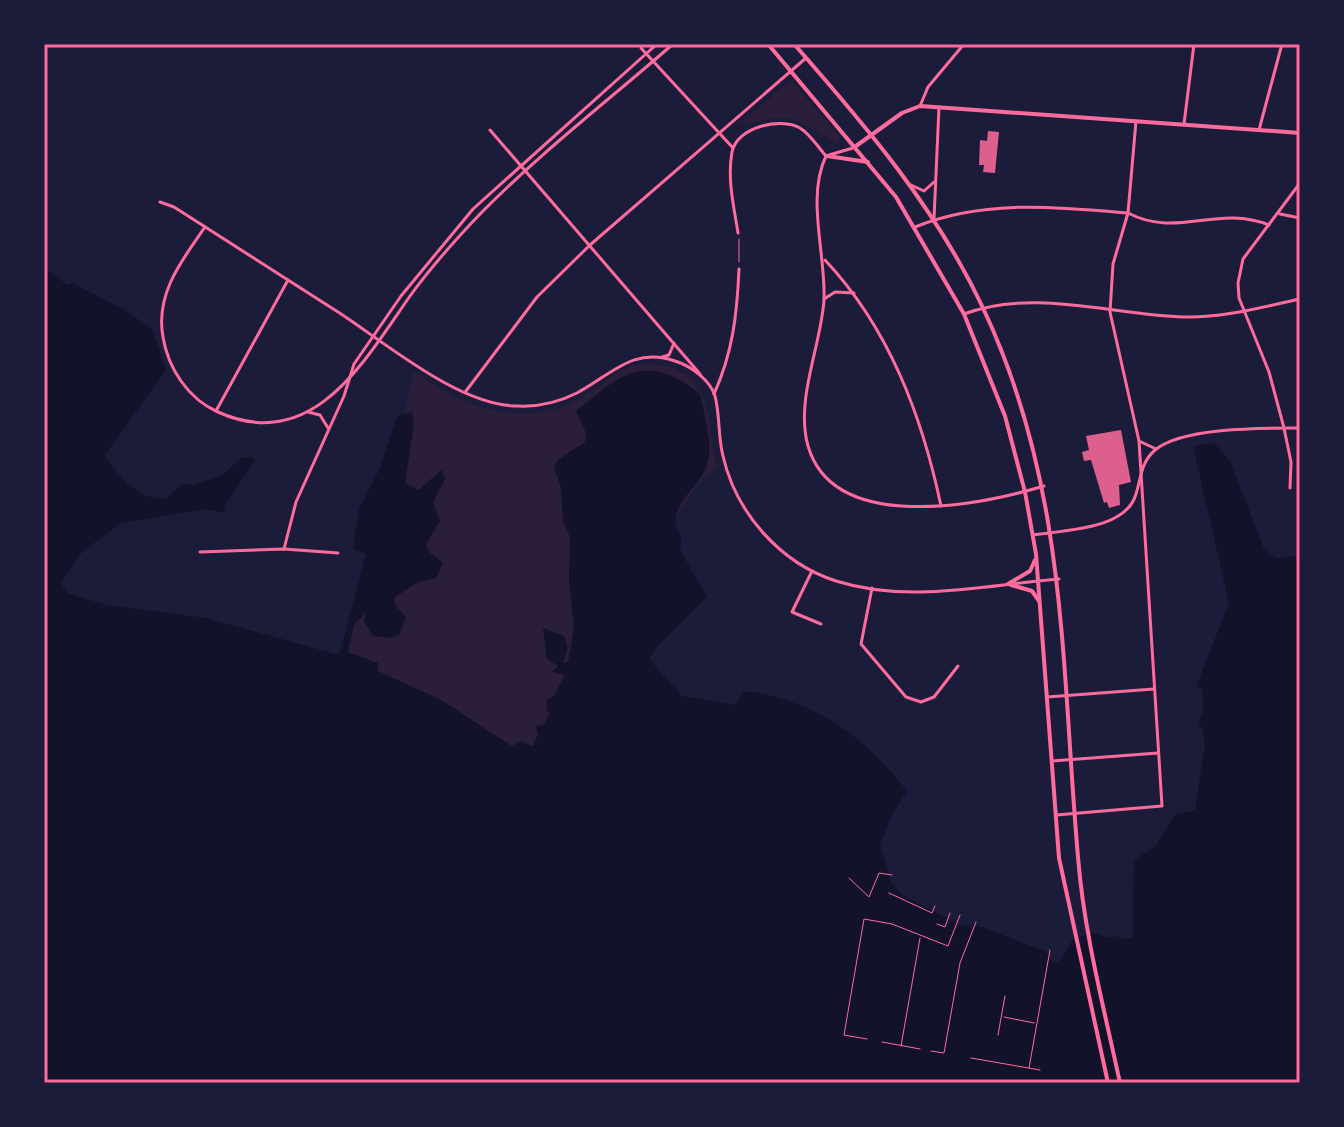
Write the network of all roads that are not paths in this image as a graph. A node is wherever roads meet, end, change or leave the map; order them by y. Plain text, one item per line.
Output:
1 (657, 44) edge
2 (673, 44) edge
3 (768, 44) edge
4 (794, 44) edge
5 (964, 44) edge
6 (1194, 44) edge
7 (1282, 44) edge
8 (641, 48) dead end
9 (646, 54) junction
10 (806, 58) junction
11 (653, 62) junction
12 (791, 71) junction
13 (920, 106) junction
14 (939, 106) junction
15 (1136, 121) junction
16 (1184, 124) junction
17 (490, 130) dead end
18 (1259, 130) junction
19 (1300, 133) edge
20 (719, 134) junction
21 (873, 136) junction
22 (856, 146) junction
23 (733, 148) junction
24 (826, 156) junction
25 (520, 164) junction
26 (871, 165) junction
27 (526, 171) junction
28 (934, 182) junction
29 (1300, 183) edge
30 (911, 185) junction
31 (160, 202) dead end
32 (1128, 213) junction
33 (1279, 214) junction
34 (1300, 218) edge
35 (934, 219) junction
36 (1269, 225) junction
37 (205, 227) junction
38 (915, 227) junction
39 (738, 233) road end
40 (590, 245) junction
41 (824, 259) junction
42 (739, 269) road end
43 (288, 280) junction
44 (856, 294) junction
45 (824, 299) junction
46 (1300, 299) edge
47 (983, 307) junction
48 (1244, 311) junction
49 (1110, 312) junction
50 (964, 314) junction
51 (373, 335) junction
52 (380, 339) junction
53 (674, 342) junction
54 (662, 357) junction
55 (353, 374) junction
56 (702, 377) junction
57 (466, 391) junction
58 (714, 394) junction
59 (216, 411) junction
60 (306, 412) junction
61 (328, 428) junction
62 (1284, 428) junction
63 (1300, 428) edge
64 (1139, 441) junction
65 (1156, 449) junction
66 (1141, 470) junction
67 (1044, 486) junction
68 (1290, 488) dead end
69 (1025, 492) junction
70 (941, 506) junction
71 (1053, 532) junction
72 (1033, 535) junction
73 (284, 549) junction
74 (200, 552) dead end
75 (338, 553) dead end
76 (1036, 554) junction
77 (812, 571) junction
78 (1059, 579) junction
79 (1039, 581) junction
80 (1008, 584) junction
81 (872, 588) junction
82 (1040, 604) junction
83 (821, 624) dead end
84 (958, 666) dead end
85 (1154, 689) junction
86 (1067, 696) junction
87 (1047, 697) junction
88 (1158, 753) junction
89 (1071, 760) junction
90 (1052, 761) junction
91 (1075, 814) junction
92 (1056, 815) junction
93 (1108, 1083) edge
94 (1120, 1083) edge

1 - 9 street
2 - 11 street
3 - 12 main road
4 - 10 main road
5 - 13 street
6 - 16 street
7 - 18 street
8 - 9 street
9 - 11 street
9 - 25 street
10 - 12 street
10 - 21 main road
11 - 20 street
11 - 27 street
12 - 20 street
12 - 22 main road
13 - 14 main road
13 - 21 main road
14 - 15 main road
14 - 28 street
15 - 16 main road
15 - 32 street
16 - 18 main road
17 - 25 street
18 - 19 main road
20 - 23 street
20 - 40 street
21 - 22 main road
21 - 30 main road
22 - 24 street
22 - 26 main road
23 - 24 street
23 - 39 street
24 - 26 main road
24 - 41 street
25 - 27 street
25 - 51 street
26 - 38 main road
27 - 40 street
27 - 52 street
28 - 30 street
28 - 35 street
29 - 33 street
30 - 35 main road
31 - 37 street
32 - 35 street
32 - 36 street
32 - 49 street
33 - 34 street
33 - 36 street
35 - 38 street
35 - 47 main road
36 - 48 street
37 - 43 street
37 - 59 street
38 - 50 main road
40 - 53 street
40 - 57 street
41 - 44 street
41 - 45 street
42 - 58 street
43 - 51 street
43 - 59 street
44 - 45 street
44 - 70 street
45 - 70 street
46 - 48 street
47 - 49 street
47 - 50 street
47 - 67 main road
48 - 49 street
48 - 62 street
49 - 64 street
50 - 69 main road
51 - 52 street
51 - 55 street
52 - 55 street
52 - 57 street
53 - 54 street
53 - 56 street
54 - 56 street
54 - 57 street
55 - 60 street
55 - 61 street
56 - 58 street
58 - 77 street
59 - 60 street
60 - 61 street
61 - 73 street
62 - 63 street
62 - 65 street
62 - 68 street
64 - 65 street
64 - 66 street
65 - 66 street
66 - 71 street
66 - 85 street
67 - 69 street
67 - 71 main road
69 - 70 street
69 - 72 main road
71 - 72 street
71 - 78 main road
72 - 76 main road
73 - 74 street
73 - 75 street
76 - 79 main road
76 - 80 main road
77 - 81 street
77 - 83 street
78 - 79 street
78 - 86 main road
79 - 80 street
79 - 82 main road
80 - 81 street
80 - 82 main road
81 - 84 street
82 - 87 main road
85 - 86 street
85 - 88 street
86 - 87 street
86 - 89 main road
87 - 90 main road
88 - 89 street
88 - 91 street
89 - 90 street
89 - 91 main road
90 - 92 main road
91 - 92 street
91 - 94 main road
92 - 93 main road

